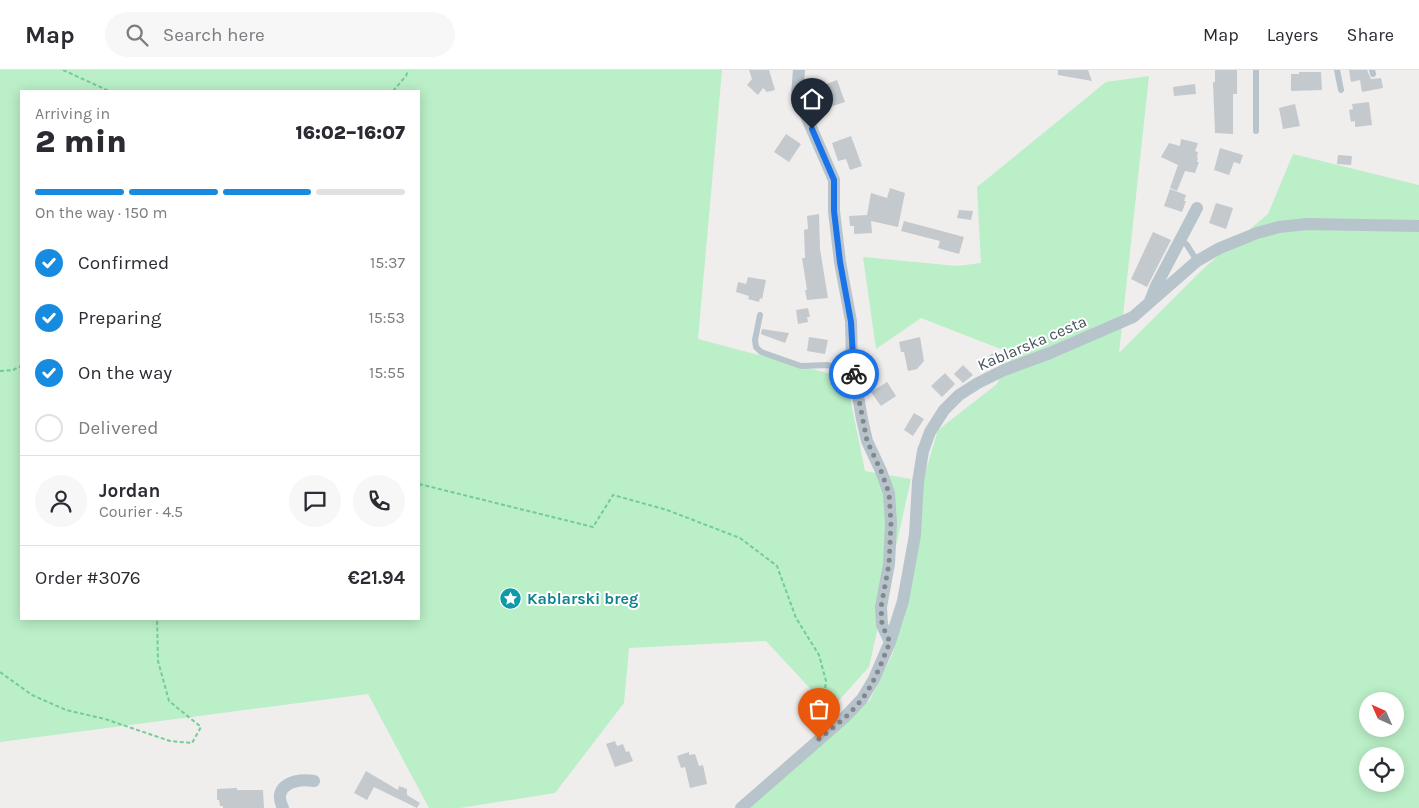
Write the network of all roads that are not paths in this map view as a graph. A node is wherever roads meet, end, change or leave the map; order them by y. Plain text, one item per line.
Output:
1 (799, 70) edge
2 (1256, 70) edge
3 (1337, 70) edge
4 (1341, 90) dead end
5 (1256, 131) dead end
6 (1197, 208) dead end
7 (1419, 226) edge
8 (1181, 240) junction
9 (1197, 262) junction
10 (1150, 301) junction
11 (760, 315) dead end
12 (854, 375) junction
13 (890, 642) junction
14 (314, 781) dead end
15 (283, 808) edge
16 (741, 808) edge

1 - 12 street
2 - 5 lane
3 - 4 lane
6 - 8 street, Kablarska cesta
7 - 9 street, Kablarska cesta
8 - 9 lane
8 - 10 street, Kablarska cesta
9 - 10 street, Kablarska cesta
10 - 13 street, Kablarska cesta
11 - 12 lane
12 - 13 street
13 - 16 street, Kablarska cesta
14 - 15 street

